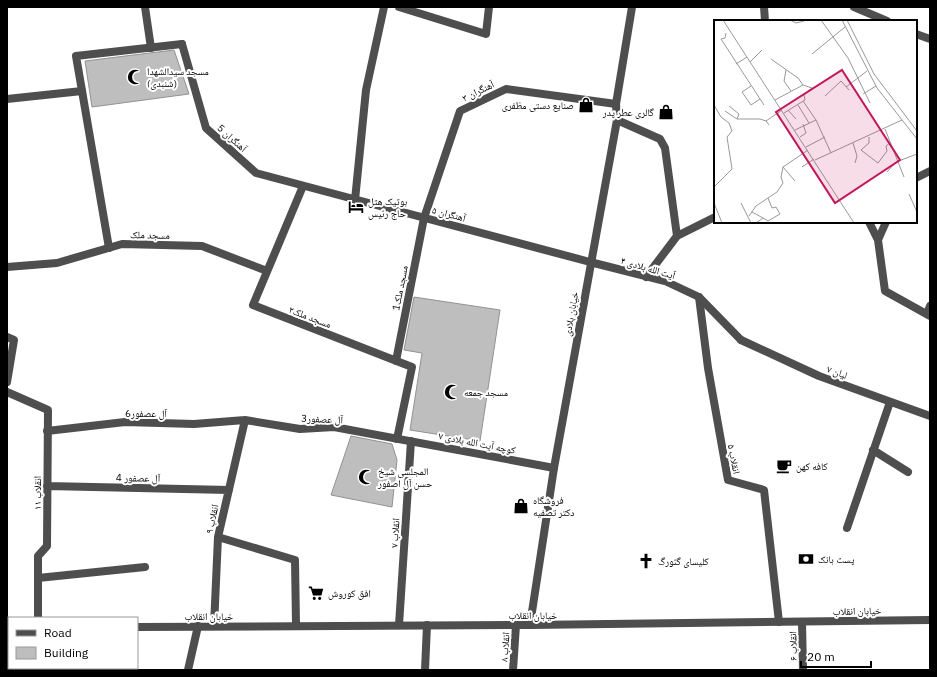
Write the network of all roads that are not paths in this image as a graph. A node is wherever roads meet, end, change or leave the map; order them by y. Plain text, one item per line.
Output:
1 (145, 7) edge
2 (384, 7) edge
3 (399, 7) edge
4 (490, 7) edge
5 (632, 7) edge
6 (764, 7) edge
7 (854, 7) edge
8 (765, 20) edge
9 (885, 20) edge
10 (917, 34) edge
11 (930, 40) edge
12 (151, 48) junction
13 (82, 91) junction
14 (7, 98) edge
15 (616, 104) junction
16 (617, 120) junction
17 (930, 171) edge
18 (917, 178) edge
19 (303, 186) junction
20 (355, 200) junction
21 (424, 218) junction
22 (714, 218) edge
23 (870, 223) edge
24 (886, 223) edge
25 (677, 236) junction
26 (878, 240) junction
27 (109, 248) junction
28 (590, 262) junction
29 (7, 268) edge
30 (267, 271) junction
31 (646, 277) junction
32 (699, 297) junction
33 (930, 306) edge
34 (928, 315) edge
35 (7, 337) edge
36 (396, 361) junction
37 (7, 382) edge
38 (7, 392) edge
39 (890, 402) junction
40 (930, 416) edge
41 (245, 420) junction
42 (47, 431) junction
43 (397, 439) junction
44 (411, 441) junction
45 (873, 450) junction
46 (554, 468) junction
47 (908, 472) dead end
48 (47, 486) junction
49 (229, 490) junction
50 (847, 528) dead end
51 (218, 537) junction
52 (145, 567) dead end
53 (38, 578) junction
54 (38, 617) edge
55 (930, 620) edge
56 (779, 622) junction
57 (802, 622) junction
58 (399, 625) junction
59 (427, 625) junction
60 (516, 625) junction
61 (530, 625) junction
62 (198, 626) junction
63 (214, 626) junction
64 (296, 626) junction
65 (138, 627) edge
66 (188, 670) edge
67 (425, 670) edge
68 (514, 670) edge
69 (803, 670) edge

1 - 12 street
2 - 20 street
3 - 4 street
5 - 15 street, خیابان بلادی
6 - 8 street
7 - 9 street
10 - 11 street
12 - 13 street
12 - 19 street, آهنگران 5
13 - 14 street
13 - 27 street
15 - 16 street, خیابان بلادی
15 - 21 street, آهنگران ۳
16 - 25 street
16 - 28 street, خیابان بلادی
17 - 18 street
19 - 20 street, آهنگران ۵
19 - 30 street, مسجد ملک۲
20 - 21 street, آهنگران ۵
21 - 28 street, آهنگران ۵
21 - 36 street, مسجد ملک1
22 - 25 street
23 - 26 street
24 - 26 street
25 - 31 street
26 - 34 street
27 - 29 street, مسجد ملک
27 - 30 street, مسجد ملک
28 - 31 street, آیت الله بلادی ۴
28 - 46 street, خیابان بلادی
30 - 36 street, مسجد ملک۲
31 - 32 street, آیت الله بلادی ۴
32 - 39 street, لیان ۷
32 - 56 street, انقلاب ۵
33 - 34 street
35 - 37 street
36 - 43 street, مسجد ملک۲
38 - 42 street, انقلاب ۱۱
39 - 40 street, لیان ۷
39 - 45 street
41 - 42 street, آل عصفور6
41 - 43 street, آل عصفور3
41 - 49 street, انقلاب ۹
42 - 48 street, انقلاب ۱۱
43 - 44 street, کوچه آیت الله بلادی ۷
44 - 46 street, کوچه آیت الله بلادی ۷
44 - 58 street, انقلاب ۷
45 - 47 street
45 - 50 street
46 - 61 street, خیابان بلادی
48 - 49 street, آل عصفور 4
48 - 53 street, انقلاب ۱۱
49 - 51 street, انقلاب ۹
51 - 63 street, انقلاب ۹
51 - 64 street
52 - 53 street
53 - 54 street, انقلاب ۱۱
55 - 57 street, خیابان انقلاب
56 - 57 street, خیابان انقلاب
56 - 61 street, خیابان انقلاب
57 - 69 street, انقلاب ۶
58 - 59 street, خیابان انقلاب
58 - 64 street, خیابان انقلاب
59 - 60 street, خیابان انقلاب
59 - 67 street
60 - 61 street, خیابان انقلاب
60 - 68 street, انقلاب ۸
62 - 63 street, خیابان انقلاب
62 - 65 street, خیابان انقلاب
62 - 66 street
63 - 64 street, خیابان انقلاب

